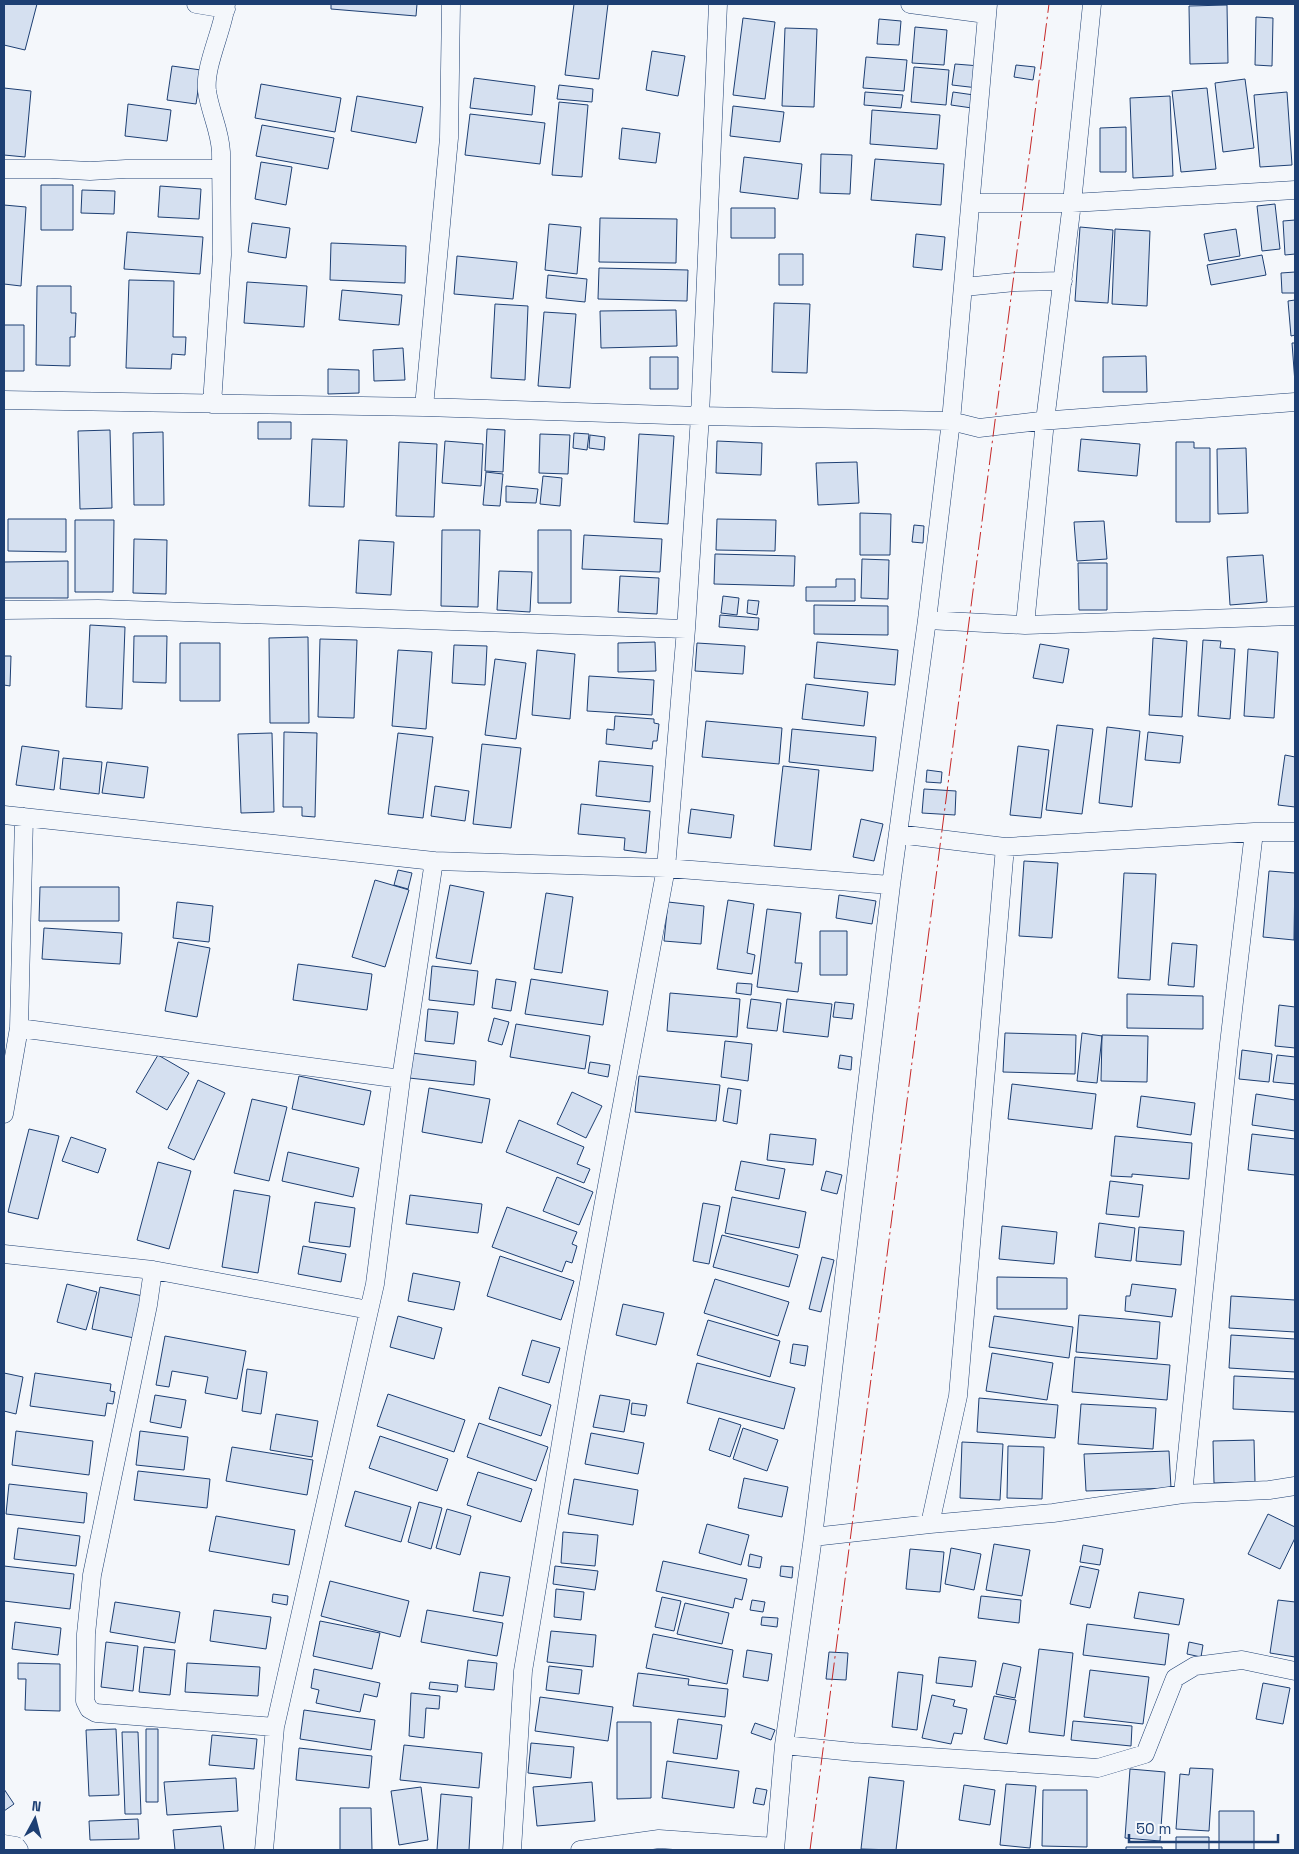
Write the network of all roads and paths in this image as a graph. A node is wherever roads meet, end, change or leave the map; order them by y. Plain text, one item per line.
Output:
1 (196, 4) edge
2 (451, 4) edge
3 (718, 4) edge
4 (910, 4) edge
5 (1092, 4) edge
6 (226, 7) edge
7 (987, 9) edge
8 (4, 169) edge
9 (221, 169) junction
10 (1295, 190) edge
11 (971, 202) junction
12 (1072, 203) junction
13 (1063, 281) junction
14 (964, 287) junction
15 (4, 400) edge
16 (1295, 402) edge
17 (212, 404) junction
18 (424, 407) junction
19 (700, 416) junction
20 (951, 421) junction
21 (1045, 421) junction
22 (4, 610) edge
23 (1295, 616) edge
24 (927, 620) junction
25 (1025, 625) junction
26 (686, 629) junction
27 (4, 815) edge
28 (24, 817) junction
29 (1254, 832) junction
30 (1295, 832) edge
31 (898, 834) junction
32 (1004, 847) junction
33 (434, 860) junction
34 (666, 868) junction
35 (891, 885) junction
36 (19, 1028) junction
37 (401, 1079) junction
38 (4, 1114) edge
39 (4, 1254) edge
40 (153, 1270) junction
41 (369, 1310) junction
42 (1295, 1486) edge
43 (1183, 1494) junction
44 (930, 1524) junction
45 (813, 1538) junction
46 (1295, 1671) edge
47 (275, 1726) junction
48 (784, 1745) junction
49 (4, 1844) edge
50 (775, 1849) edge
51 (19, 1850) edge
52 (264, 1850) edge
53 (512, 1850) edge
54 (580, 1850) edge

1 - 6 street
2 - 18 street
3 - 19 street
4 - 7 street
5 - 12 street
6 - 9 street
7 - 11 street
8 - 9 street
9 - 17 street
10 - 12 street
11 - 12 street
11 - 14 street
12 - 13 street
13 - 14 street
13 - 21 street
14 - 20 street
15 - 17 street
16 - 21 street
17 - 18 street
18 - 19 street
19 - 20 street
19 - 26 street
20 - 21 street
20 - 24 street
21 - 25 street
22 - 26 street
23 - 25 street
24 - 25 street
24 - 31 street
26 - 34 street
27 - 28 street
28 - 33 street
28 - 36 street
29 - 30 street
29 - 32 street
29 - 43 street
31 - 32 street
31 - 35 street
32 - 44 street
33 - 34 street
33 - 37 street
34 - 35 street
34 - 53 street
35 - 45 street
36 - 37 street
36 - 38 street
37 - 41 street
39 - 40 street
40 - 41 street
40 - 47 street
41 - 47 street
42 - 43 street
43 - 44 street
44 - 45 street
45 - 48 street
46 - 48 street
47 - 52 street
48 - 50 street
49 - 51 street
50 - 54 street

